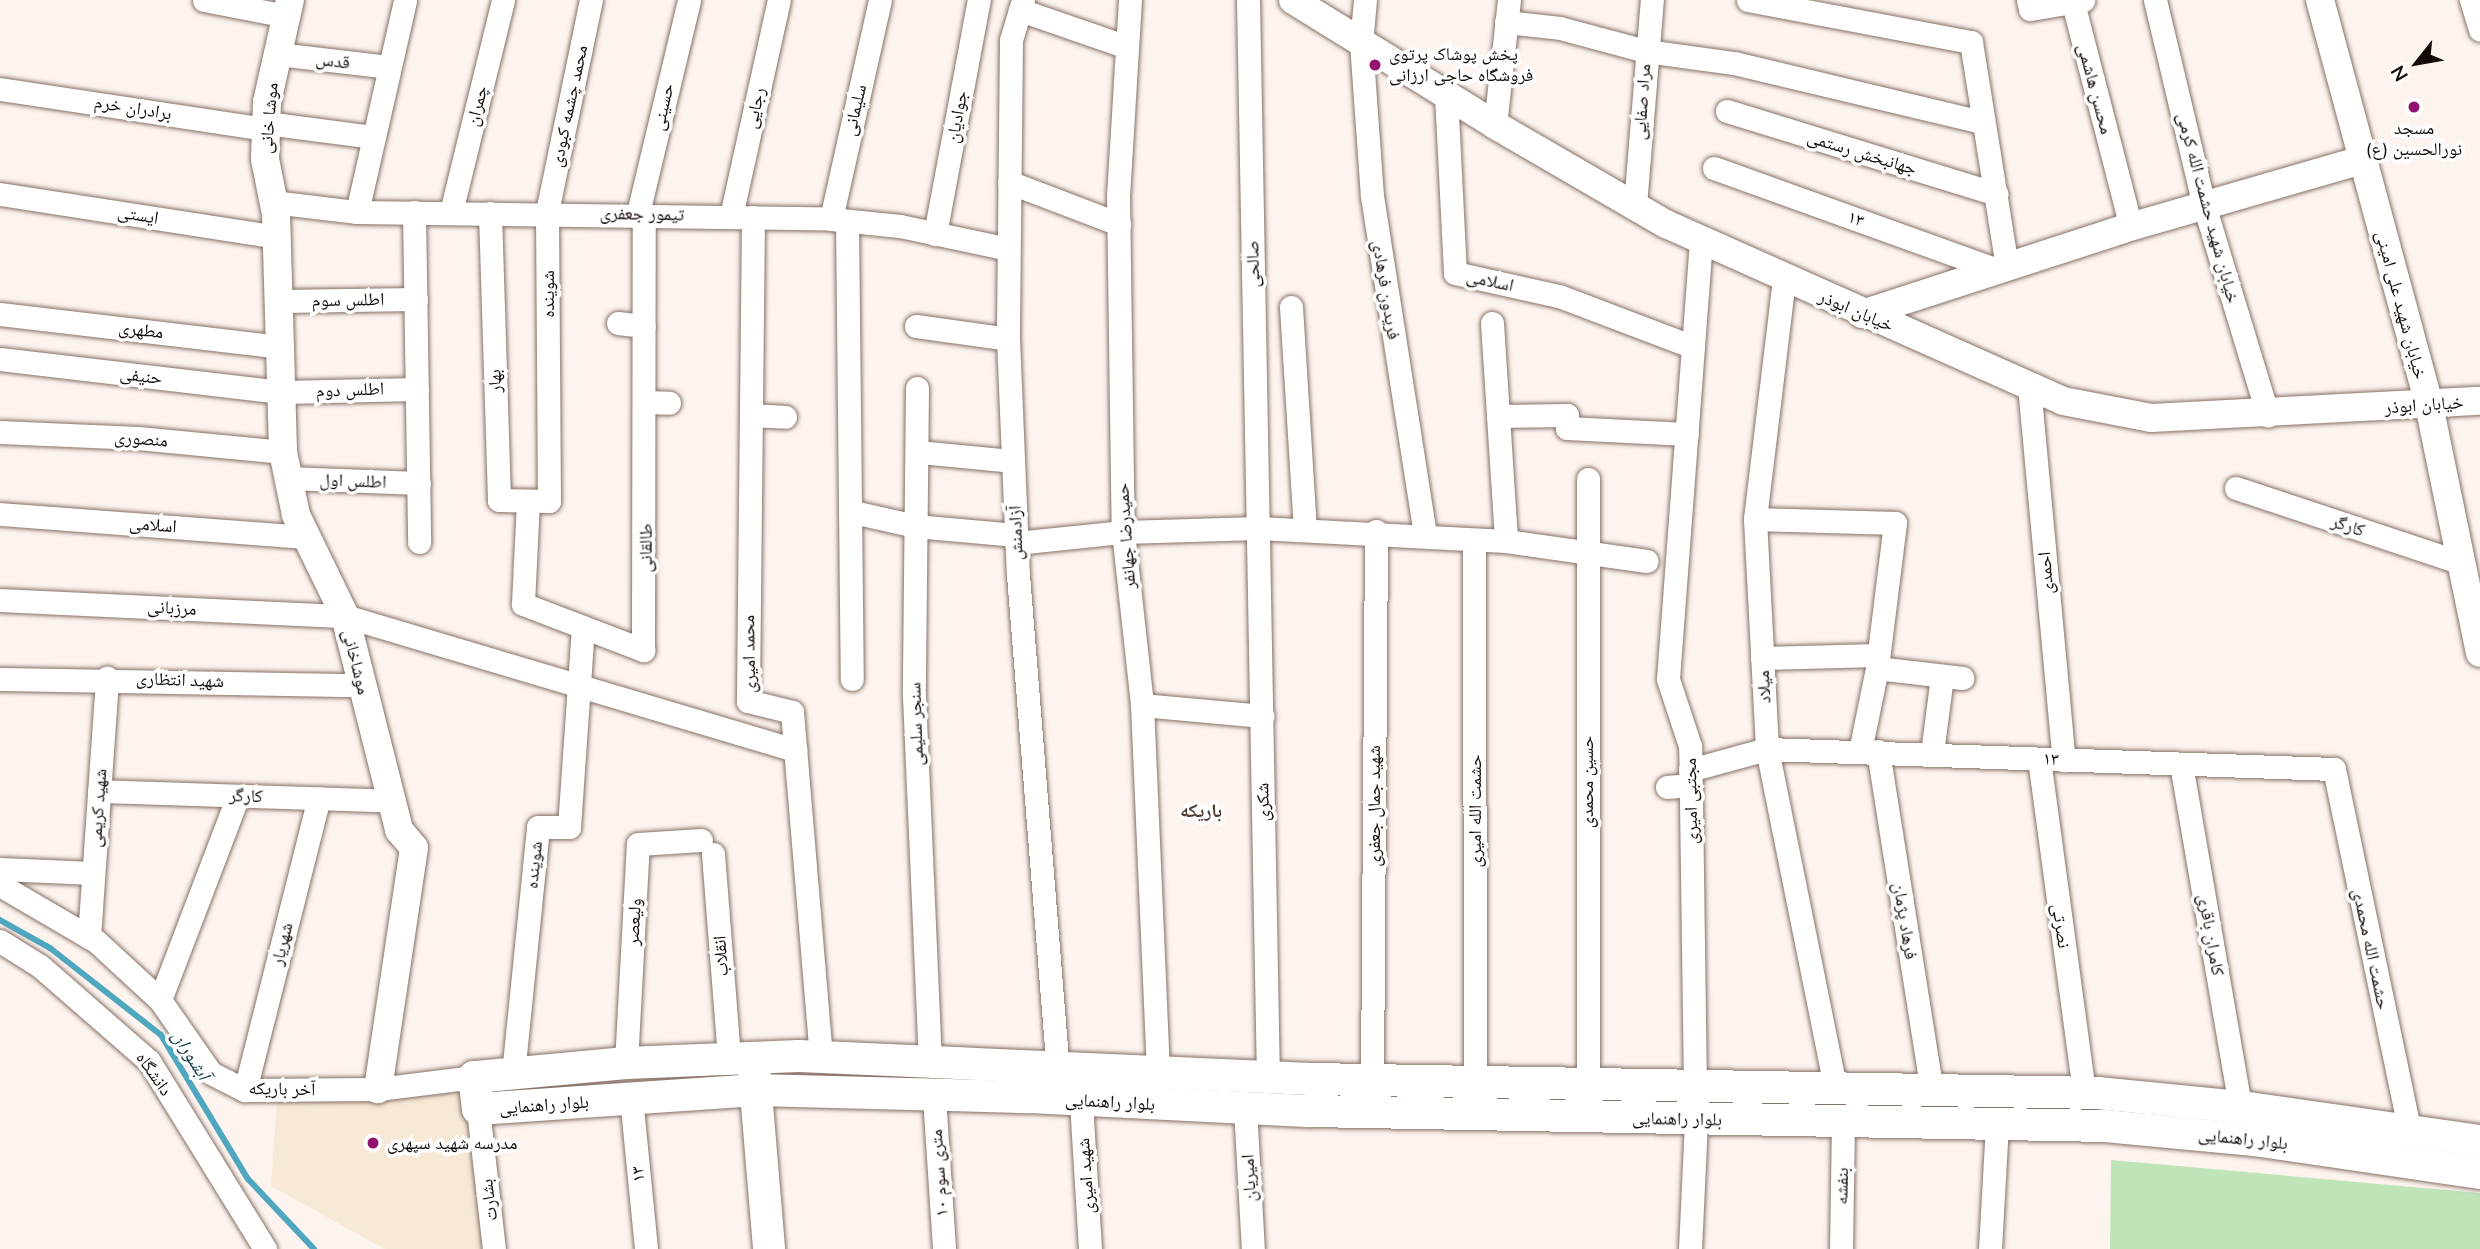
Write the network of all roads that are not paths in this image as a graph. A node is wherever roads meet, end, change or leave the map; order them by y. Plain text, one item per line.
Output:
1 (204, 0) edge
2 (405, 0) edge
3 (503, 0) edge
4 (591, 0) edge
5 (689, 0) edge
6 (779, 0) edge
7 (880, 0) edge
8 (979, 0) edge
9 (1130, 0) edge
10 (1248, 0) edge
11 (1293, 0) edge
12 (1365, 0) edge
13 (1652, 0) edge
14 (1748, 0) edge
15 (2028, 0) edge
16 (2155, 0) edge
17 (2320, 0) edge
18 (2471, 0) edge
19 (2078, 1) edge
20 (1022, 5) edge
21 (288, 8) edge
22 (1508, 11) edge
23 (2480, 30) edge
24 (1361, 43) junction
25 (1127, 47) junction
26 (1646, 51) junction
27 (278, 54) junction
28 (388, 67) junction
29 (0, 89) edge
30 (1446, 95) junction
31 (1727, 111) dead end
32 (1982, 122) junction
33 (1495, 125) junction
34 (266, 126) junction
35 (372, 137) junction
36 (2362, 160) junction
37 (1714, 168) dead end
38 (1009, 182) junction
39 (0, 194) edge
40 (1997, 194) junction
41 (273, 202) junction
42 (1635, 205) junction
43 (2204, 205) junction
44 (357, 212) junction
45 (414, 212) junction
46 (451, 212) junction
47 (547, 212) junction
48 (490, 213) junction
49 (641, 214) junction
50 (742, 216) junction
51 (839, 220) junction
52 (1119, 225) junction
53 (2131, 227) junction
54 (936, 234) junction
55 (277, 237) junction
56 (1701, 240) junction
57 (1008, 249) junction
58 (2002, 268) junction
59 (1784, 279) junction
60 (416, 299) junction
61 (281, 301) junction
62 (1291, 307) dead end
63 (0, 314) edge
64 (1862, 314) junction
65 (618, 323) dead end
66 (1492, 323) dead end
67 (645, 326) junction
68 (916, 326) dead end
69 (1008, 339) junction
70 (282, 347) junction
71 (1693, 348) junction
72 (0, 359) edge
73 (2029, 386) junction
74 (417, 388) junction
75 (918, 388) dead end
76 (283, 392) junction
77 (2480, 401) edge
78 (645, 402) junction
79 (669, 404) dead end
80 (2429, 405) junction
81 (751, 415) junction
82 (2268, 415) junction
83 (785, 416) dead end
84 (1498, 416) junction
85 (0, 432) edge
86 (1686, 434) junction
87 (919, 453) junction
88 (1013, 461) junction
89 (285, 465) junction
90 (1588, 479) dead end
91 (419, 483) junction
92 (2236, 488) dead end
93 (538, 501) junction
94 (853, 512) junction
95 (0, 514) edge
96 (1755, 519) junction
97 (915, 526) junction
98 (1258, 528) junction
99 (1305, 529) junction
100 (1376, 531) junction
101 (1123, 532) junction
102 (1425, 534) junction
103 (307, 537) junction
104 (1016, 539) junction
105 (1474, 540) junction
106 (1506, 541) junction
107 (419, 542) dead end
108 (1587, 553) junction
109 (1647, 561) dead end
110 (2461, 563) junction
111 (0, 600) edge
112 (345, 615) junction
113 (2476, 616) edge
114 (583, 627) junction
115 (2480, 653) edge
116 (1762, 659) junction
117 (1878, 661) junction
118 (107, 678) junction
119 (0, 679) edge
120 (852, 679) dead end
121 (359, 685) junction
122 (578, 688) junction
123 (1142, 705) junction
124 (1262, 716) junction
125 (1767, 749) junction
126 (795, 750) junction
127 (1869, 751) junction
128 (1932, 753) junction
129 (2039, 759) junction
130 (2064, 760) junction
131 (2182, 764) junction
132 (2334, 769) joint
133 (1690, 777) junction
134 (1667, 787) dead end
135 (99, 791) junction
136 (238, 796) junction
137 (318, 798) junction
138 (393, 800) junction
139 (707, 847) joint
140 (0, 869) edge
141 (93, 873) junction
142 (0, 885) edge
143 (89, 937) junction
144 (0, 941) edge
145 (160, 1000) junction
146 (741, 1057) junction
147 (821, 1057) junction
148 (930, 1061) junction
149 (626, 1063) junction
150 (1058, 1067) junction
151 (1158, 1072) junction
152 (513, 1074) junction
153 (474, 1077) junction
154 (1268, 1077) junction
155 (1372, 1080) junction
156 (1475, 1083) junction
157 (1588, 1085) junction
158 (1695, 1087) junction
159 (378, 1089) junction
160 (246, 1090) junction
161 (755, 1090) junction
162 (1836, 1090) junction
163 (1932, 1092) junction
164 (2084, 1093) junction
165 (934, 1097) junction
166 (631, 1098) junction
167 (1081, 1102) junction
168 (2240, 1107) junction
169 (1245, 1108) junction
170 (478, 1109) junction
171 (1696, 1120) junction
172 (1843, 1123) junction
173 (1997, 1125) junction
174 (2409, 1129) junction
175 (2480, 1140) edge
176 (2480, 1173) edge
177 (242, 1210) junction
178 (256, 1249) edge
179 (265, 1249) edge
180 (494, 1249) edge
181 (646, 1249) edge
182 (769, 1249) edge
183 (944, 1249) edge
184 (1090, 1249) edge
185 (1253, 1249) edge
186 (1690, 1249) edge
187 (1841, 1249) edge
188 (1990, 1249) edge

1 - 21 street
2 - 28 street
3 - 46 street, چمران
4 - 47 street, محمد چشمه کبودی
5 - 49 street, حسینی
6 - 50 street, رجایی
7 - 51 street, سلیمانی
8 - 54 street, جوادیان
9 - 25 street, حمیدرضا جهانفر
10 - 98 street, صالحی
11 - 24 street, خیابان ابوذر
12 - 24 street, فریدون فرهادی
13 - 26 street, مراد صفایی
14 - 32 street
15 - 19 street, محسن هاشمی
16 - 43 street, خیابان شهید حشمت الله کرمی
17 - 36 street, خیابان شهید علی امینی
18 - 23 street
19 - 53 street, محسن هاشمی
20 - 25 street
20 - 38 street, آزادمنش
21 - 27 street, موشا خانی
22 - 26 street
22 - 33 street
24 - 30 street, خیابان ابوذر
24 - 102 street, فریدون فرهادی
25 - 52 street, حمیدرضا جهانفر
26 - 32 street
26 - 42 street, مراد صفایی
27 - 28 street, قدس
27 - 34 street, موشا خانی
28 - 35 street
29 - 34 street, برادران خرم
30 - 33 street, خیابان ابوذر
30 - 71 street, اسلامی
31 - 40 street, جهانبخش رستمی
32 - 40 street
33 - 42 street, خیابان ابوذر
34 - 35 street
34 - 41 street, موشا خانی
35 - 44 street
36 - 43 street
36 - 80 street, خیابان شهید علی امینی
37 - 58 street, ۱۳
38 - 52 street
38 - 57 street, آزادمنش
39 - 55 street, ایستی
40 - 58 street
41 - 44 street, تیمور جعفری
41 - 55 street, موشا خانی
42 - 56 street, خیابان ابوذر
43 - 53 street
43 - 82 street, خیابان شهید حشمت الله کرمی
44 - 45 street, تیمور جعفری
45 - 46 street, تیمور جعفری
45 - 60 street
46 - 48 street, تیمور جعفری
47 - 48 street, تیمور جعفری
47 - 49 street, تیمور جعفری
47 - 93 street, شوینده
48 - 93 street, بهار
49 - 50 street, تیمور جعفری
49 - 67 street, طالقانی
50 - 51 street, تیمور جعفری
50 - 81 street, محمد امیری
51 - 54 street, تیمور جعفری
51 - 94 street
52 - 101 street, حمیدرضا جهانفر
53 - 58 street
54 - 57 street, تیمور جعفری
55 - 61 street, موشاخانی
56 - 59 street, خیابان ابوذر
56 - 71 street, مجتبی امیری
57 - 69 street, آزادمنش
58 - 64 street
59 - 64 street, خیابان ابوذر
59 - 96 street, میلاد
60 - 61 street, اطلس سوم
60 - 74 street
61 - 70 street, موشاخانی
62 - 99 street
63 - 70 street, مطهری
64 - 73 street, خیابان ابوذر
65 - 67 street
66 - 84 street
67 - 78 street, طالقانی
68 - 69 street
69 - 88 street, آزادمنش
70 - 76 street, موشاخانی
71 - 86 street, مجتبی امیری
72 - 76 street, حنیفی
73 - 82 street, خیابان ابوذر
73 - 130 street, احمدی
74 - 76 street, اطلس دوم
74 - 91 street
75 - 87 street, سنجر سلیمی
76 - 89 street, موشاخانی
77 - 80 street, خیابان ابوذر
78 - 79 street
78 - 114 street, طالقانی
80 - 82 street, خیابان ابوذر
80 - 110 street, خیابان شهید علی امینی
81 - 83 street
81 - 126 street, محمد امیری
84 - 86 street
84 - 106 street
85 - 89 street, منصوری
86 - 133 street, مجتبی امیری
87 - 88 street
87 - 97 street, سنجر سلیمی
88 - 104 street, آزادمنش
89 - 91 street, اطلس اول
89 - 103 street, موشاخانی
90 - 108 street, حسین محمدی
91 - 107 street
92 - 110 street, کارگر
93 - 114 street, طالقانی
94 - 97 street
94 - 120 street
95 - 103 street, اسلامی
96 - 116 street, میلاد
96 - 117 street
97 - 104 street
97 - 148 street, سنجر سلیمی
98 - 99 street
98 - 101 street
98 - 124 street, شکری
99 - 100 street
100 - 102 street
100 - 155 street, شهید جمال جعفری
101 - 104 street
101 - 123 street, حمیدرضا جهانفر
102 - 105 street
103 - 112 street, موشاخانی
104 - 150 street, آزادمنش
105 - 106 street
105 - 156 street, حشمت الله امیری
106 - 108 street
108 - 109 street
108 - 157 street, حسین محمدی
110 - 113 street, خیابان شهید علی امینی
111 - 112 street, مرزبانی
112 - 121 street, موشاخانی
112 - 122 street
113 - 115 street, خیابان شهید علی امینی
114 - 122 street
116 - 117 street
116 - 125 street, میلاد
117 - 127 street
117 - 128 street
118 - 119 street, شهید انتظاری
118 - 121 street, شهید انتظاری
118 - 135 street, شهید کریمی
121 - 138 street, موشاخانی
122 - 126 street
122 - 152 street, شوینده
123 - 124 street
123 - 151 street, حمیدرضا جهانفر
124 - 154 street, شکری
125 - 127 street, ۱۳
125 - 133 street, ۱۳
125 - 162 street, میلاد
126 - 147 street, محمد امیری
127 - 128 street, ۱۳
127 - 163 street, فرهاد پژمان
128 - 129 street, ۱۳
129 - 130 street, ۱۳
129 - 164 street, نصرتی
130 - 131 street, ۱۳
131 - 132 street, ۱۳
131 - 168 street, کامران باقری
132 - 174 street, حشمت الله محمدی
133 - 134 street, ۱۳
133 - 158 street, مجتبی امیری
135 - 136 street, کارگر
135 - 141 street, شهید کریمی
136 - 137 street, کارگر
136 - 145 street
137 - 138 street, کارگر
137 - 160 street, شهریار
138 - 159 street, موشاخانی
139 - 146 street, انقلاب
139 - 149 street, ولیعصر
140 - 141 street
141 - 143 street, شهید کریمی
142 - 143 street, آخر باریکه
143 - 145 street, آخر باریکه
144 - 177 street, دانشگاه
145 - 160 street, آخر باریکه
146 - 147 main road, بلوار راهنمایی
146 - 149 main road, بلوار راهنمایی
146 - 161 main road
147 - 148 main road, بلوار راهنمایی
148 - 150 main road, بلوار راهنمایی
149 - 152 main road, بلوار راهنمایی
150 - 151 main road, بلوار راهنمایی
151 - 154 main road, بلوار راهنمایی
152 - 153 main road, بلوار راهنمایی
153 - 159 street, آخر باریکه
153 - 170 main road, بلوار راهنمایی
154 - 155 main road, بلوار راهنمایی
155 - 156 main road, بلوار راهنمایی
156 - 157 main road, بلوار راهنمایی
157 - 158 main road, بلوار راهنمایی
158 - 162 main road, بلوار راهنمایی
159 - 160 street, آخر باریکه
161 - 165 main road, بلوار راهنمایی
161 - 166 main road, بلوار راهنمایی
161 - 182 main road
162 - 163 main road, بلوار راهنمایی
163 - 164 main road, بلوار راهنمایی
164 - 168 main road, بلوار راهنمایی
165 - 167 main road, بلوار راهنمایی
165 - 183 street, ۱۰ متری سوم
166 - 170 main road, بلوار راهنمایی
166 - 181 street, ۱۳
167 - 169 main road, بلوار راهنمایی
167 - 184 street, شهید امیری
168 - 174 main road, بلوار راهنمایی
169 - 171 main road, بلوار راهنمایی
169 - 185 street, امیریان
170 - 180 street, بشارت
171 - 172 main road, بلوار راهنمایی
171 - 186 street
172 - 173 main road, بلوار راهنمایی
172 - 187 street, بنفشه
173 - 176 main road, بلوار راهنمایی
173 - 188 street
174 - 175 main road, بلوار راهنمایی
177 - 178 street
177 - 179 street

